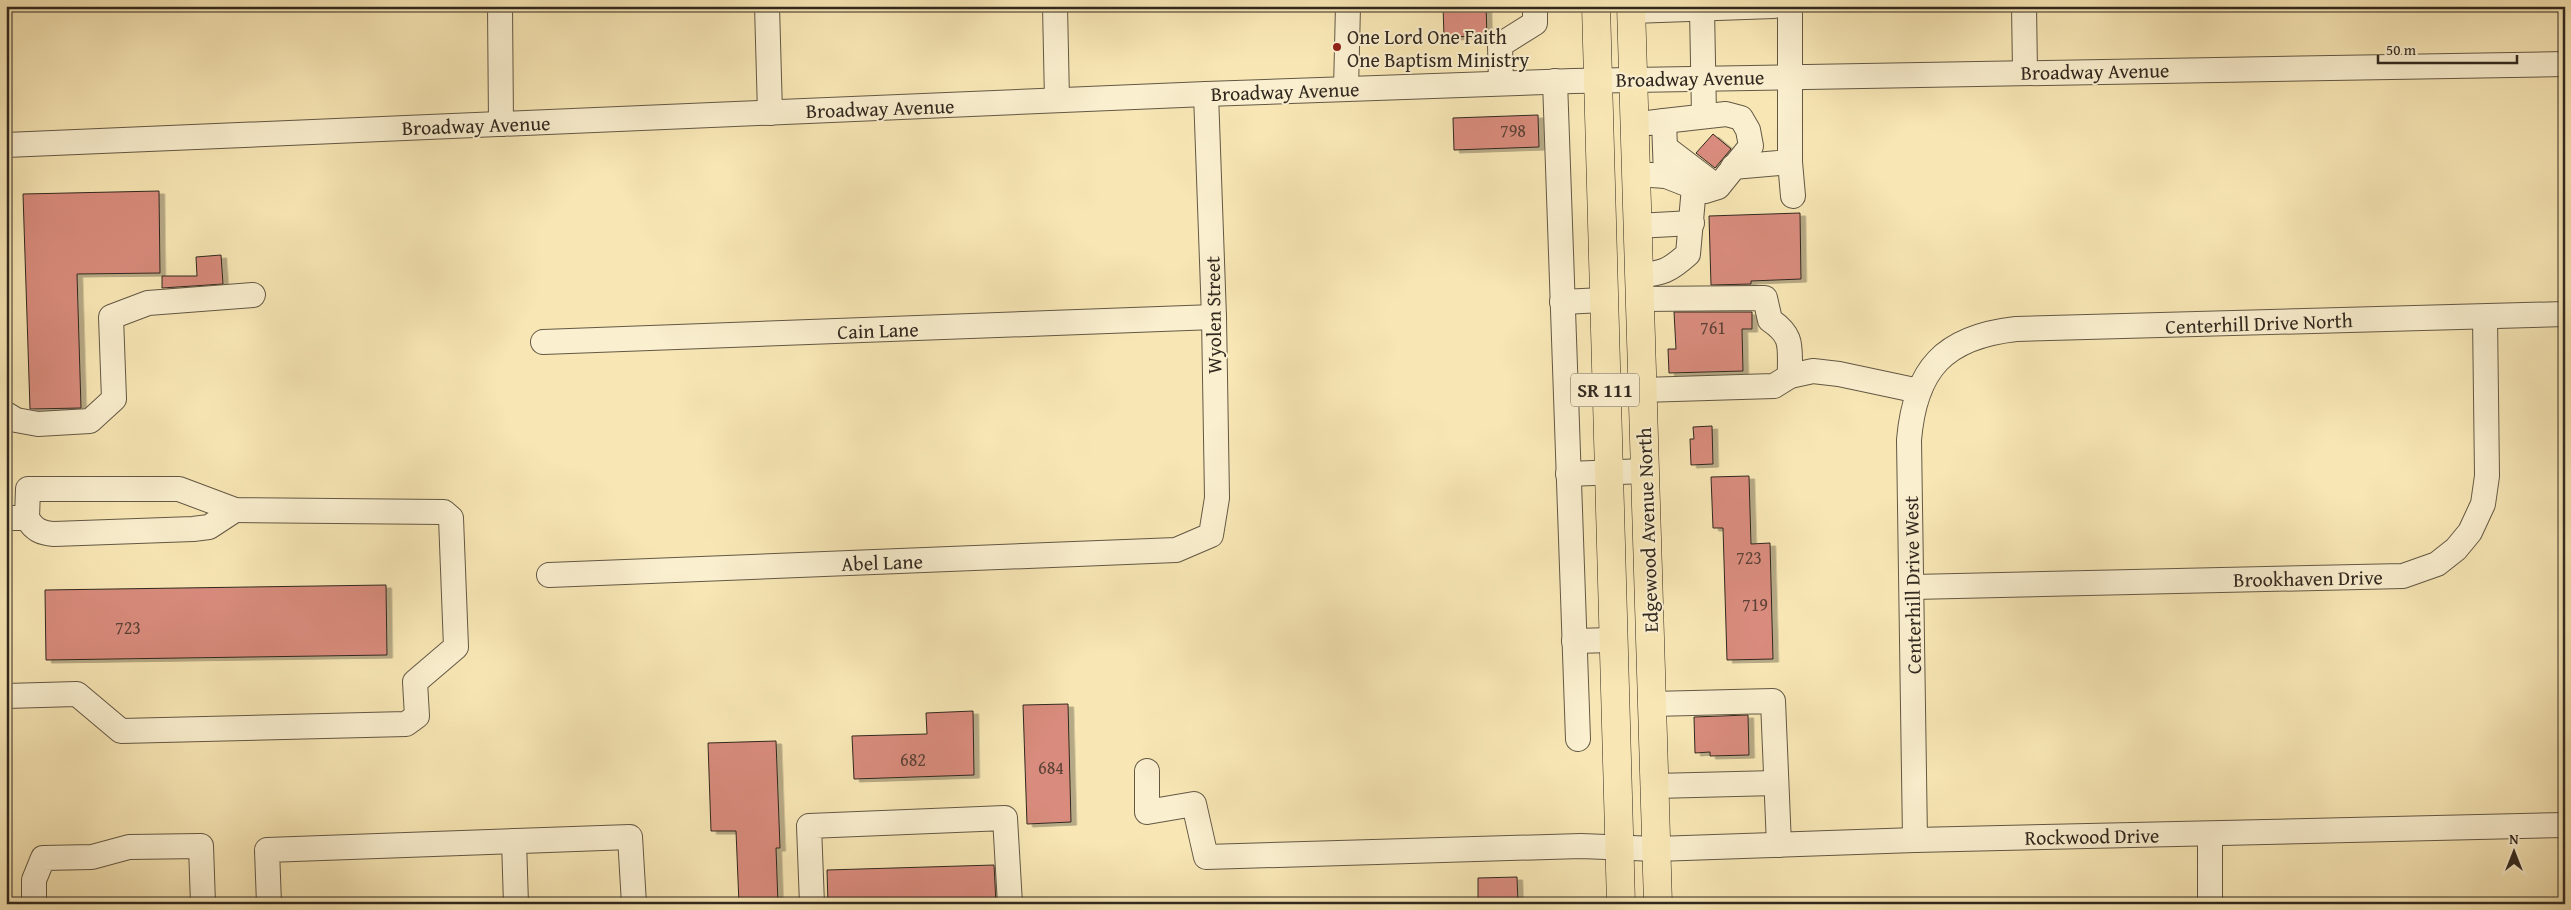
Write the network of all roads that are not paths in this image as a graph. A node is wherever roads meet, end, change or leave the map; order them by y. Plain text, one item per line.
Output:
1 (500, 6) edge
2 (768, 6) edge
3 (1056, 6) edge
4 (1348, 6) edge
5 (1535, 6) edge
6 (1596, 6) edge
7 (1774, 6) edge
8 (1790, 6) edge
9 (2024, 6) edge
10 (1672, 8) edge
11 (1702, 8) junction
12 (1631, 9) edge
13 (2565, 64) edge
14 (2025, 72) junction
15 (1791, 76) junction
16 (1702, 78) junction
17 (1633, 80) junction
18 (1555, 81) junction
19 (1597, 81) junction
20 (1501, 83) junction
21 (1346, 89) junction
22 (1206, 94) junction
23 (1057, 100) junction
24 (770, 113) junction
25 (1704, 115) junction
26 (1664, 121) junction
27 (501, 124) junction
28 (1634, 124) junction
29 (6, 145) edge
30 (1666, 148) junction
31 (1790, 162) junction
32 (1734, 167) junction
33 (1636, 174) junction
34 (1666, 176) junction
35 (1694, 186) junction
36 (1718, 187) junction
37 (1793, 196) dead end
38 (1692, 223) junction
39 (1637, 226) junction
40 (1639, 288) junction
41 (253, 296) dead end
42 (1603, 300) junction
43 (1562, 302) junction
44 (2565, 314) edge
45 (1214, 317) junction
46 (2485, 317) junction
47 (542, 342) dead end
48 (1956, 346) joint
49 (1790, 376) junction
50 (1642, 390) junction
51 (1919, 391) junction
52 (6, 414) edge
53 (1645, 471) junction
54 (1607, 472) junction
55 (1568, 474) junction
56 (234, 510) junction
57 (17, 518) edge
58 (1211, 536) joint
59 (549, 575) dead end
60 (1912, 587) junction
61 (1612, 640) junction
62 (1574, 641) junction
63 (6, 696) edge
64 (1652, 704) junction
65 (1578, 739) dead end
66 (1147, 771) dead end
67 (1776, 783) junction
68 (1655, 786) junction
69 (2565, 825) edge
70 (2210, 834) junction
71 (1916, 840) junction
72 (514, 841) junction
73 (1779, 845) junction
74 (1619, 849) junction
75 (1656, 849) junction
76 (34, 904) edge
77 (204, 904) edge
78 (269, 904) edge
79 (516, 904) edge
80 (634, 904) edge
81 (812, 904) edge
82 (1010, 904) edge
83 (1621, 904) edge
84 (1658, 904) edge
85 (2210, 904) edge

1 - 27 street
2 - 24 street
3 - 23 street
4 - 21 street
5 - 20 street
6 - 19 main road, Edgewood Avenue North / SR 111
7 - 11 street
8 - 15 street
9 - 14 street
10 - 11 street
10 - 12 street
11 - 16 street
12 - 17 main road, Edgewood Avenue North / SR 111
13 - 14 street, Broadway Avenue
14 - 15 street, Broadway Avenue
15 - 16 street, Broadway Avenue
15 - 31 street
16 - 17 street, Broadway Avenue
16 - 25 street
17 - 19 street, Broadway Avenue
17 - 28 main road, Edgewood Avenue North / SR 111
18 - 19 street, Broadway Avenue
18 - 20 street, Broadway Avenue
18 - 43 street
19 - 42 main road, Edgewood Avenue North / SR 111
20 - 21 street, Broadway Avenue
21 - 22 street, Broadway Avenue
22 - 23 street, Broadway Avenue
22 - 45 street, Wyolen Street
23 - 24 street, Broadway Avenue
24 - 27 street, Broadway Avenue
25 - 26 street
25 - 32 street
26 - 28 street
26 - 30 street
27 - 29 street, Broadway Avenue
28 - 33 main road, Edgewood Avenue North / SR 111
30 - 34 street
30 - 36 street
31 - 32 street
31 - 37 street
32 - 36 street
33 - 34 street
33 - 39 main road, Edgewood Avenue North / SR 111
34 - 35 street
35 - 36 street
35 - 38 street
38 - 39 street
38 - 40 street
39 - 40 main road, Edgewood Avenue North / SR 111
40 - 49 street
40 - 50 main road, Edgewood Avenue North / SR 111
41 - 52 street
42 - 43 street
42 - 54 main road, Edgewood Avenue North / SR 111
43 - 55 street
44 - 46 street, Centerhill Drive North
45 - 47 street, Cain Lane
45 - 58 street, Wyolen Street
46 - 48 street, Centerhill Drive North
46 - 60 street, Brookhaven Drive
48 - 51 street, Centerhill Drive West
49 - 50 street
49 - 51 street
50 - 53 main road, Edgewood Avenue North / SR 111
51 - 60 street, Centerhill Drive West
53 - 54 street
53 - 64 main road, Edgewood Avenue North / SR 111
54 - 55 street
54 - 61 main road, Edgewood Avenue North / SR 111
55 - 62 street
56 - 57 street
56 - 57 street
56 - 63 street
58 - 59 street, Abel Lane
60 - 71 street, Centerhill Drive West
61 - 62 street
61 - 74 main road, Edgewood Avenue North / SR 111
62 - 65 street
64 - 67 street
64 - 68 main road, Edgewood Avenue North / SR 111
66 - 74 street, Rockwood Drive
67 - 68 street
67 - 73 street
68 - 75 main road, Edgewood Avenue North / SR 111
69 - 70 street, Rockwood Drive
70 - 71 street, Rockwood Drive
70 - 85 street
71 - 73 street, Rockwood Drive
72 - 78 street
72 - 79 street
72 - 80 street
73 - 75 street, Rockwood Drive
74 - 75 street, Rockwood Drive
74 - 83 main road, Edgewood Avenue North / SR 111
75 - 84 main road, Edgewood Avenue North / SR 111
76 - 77 street
81 - 82 street

